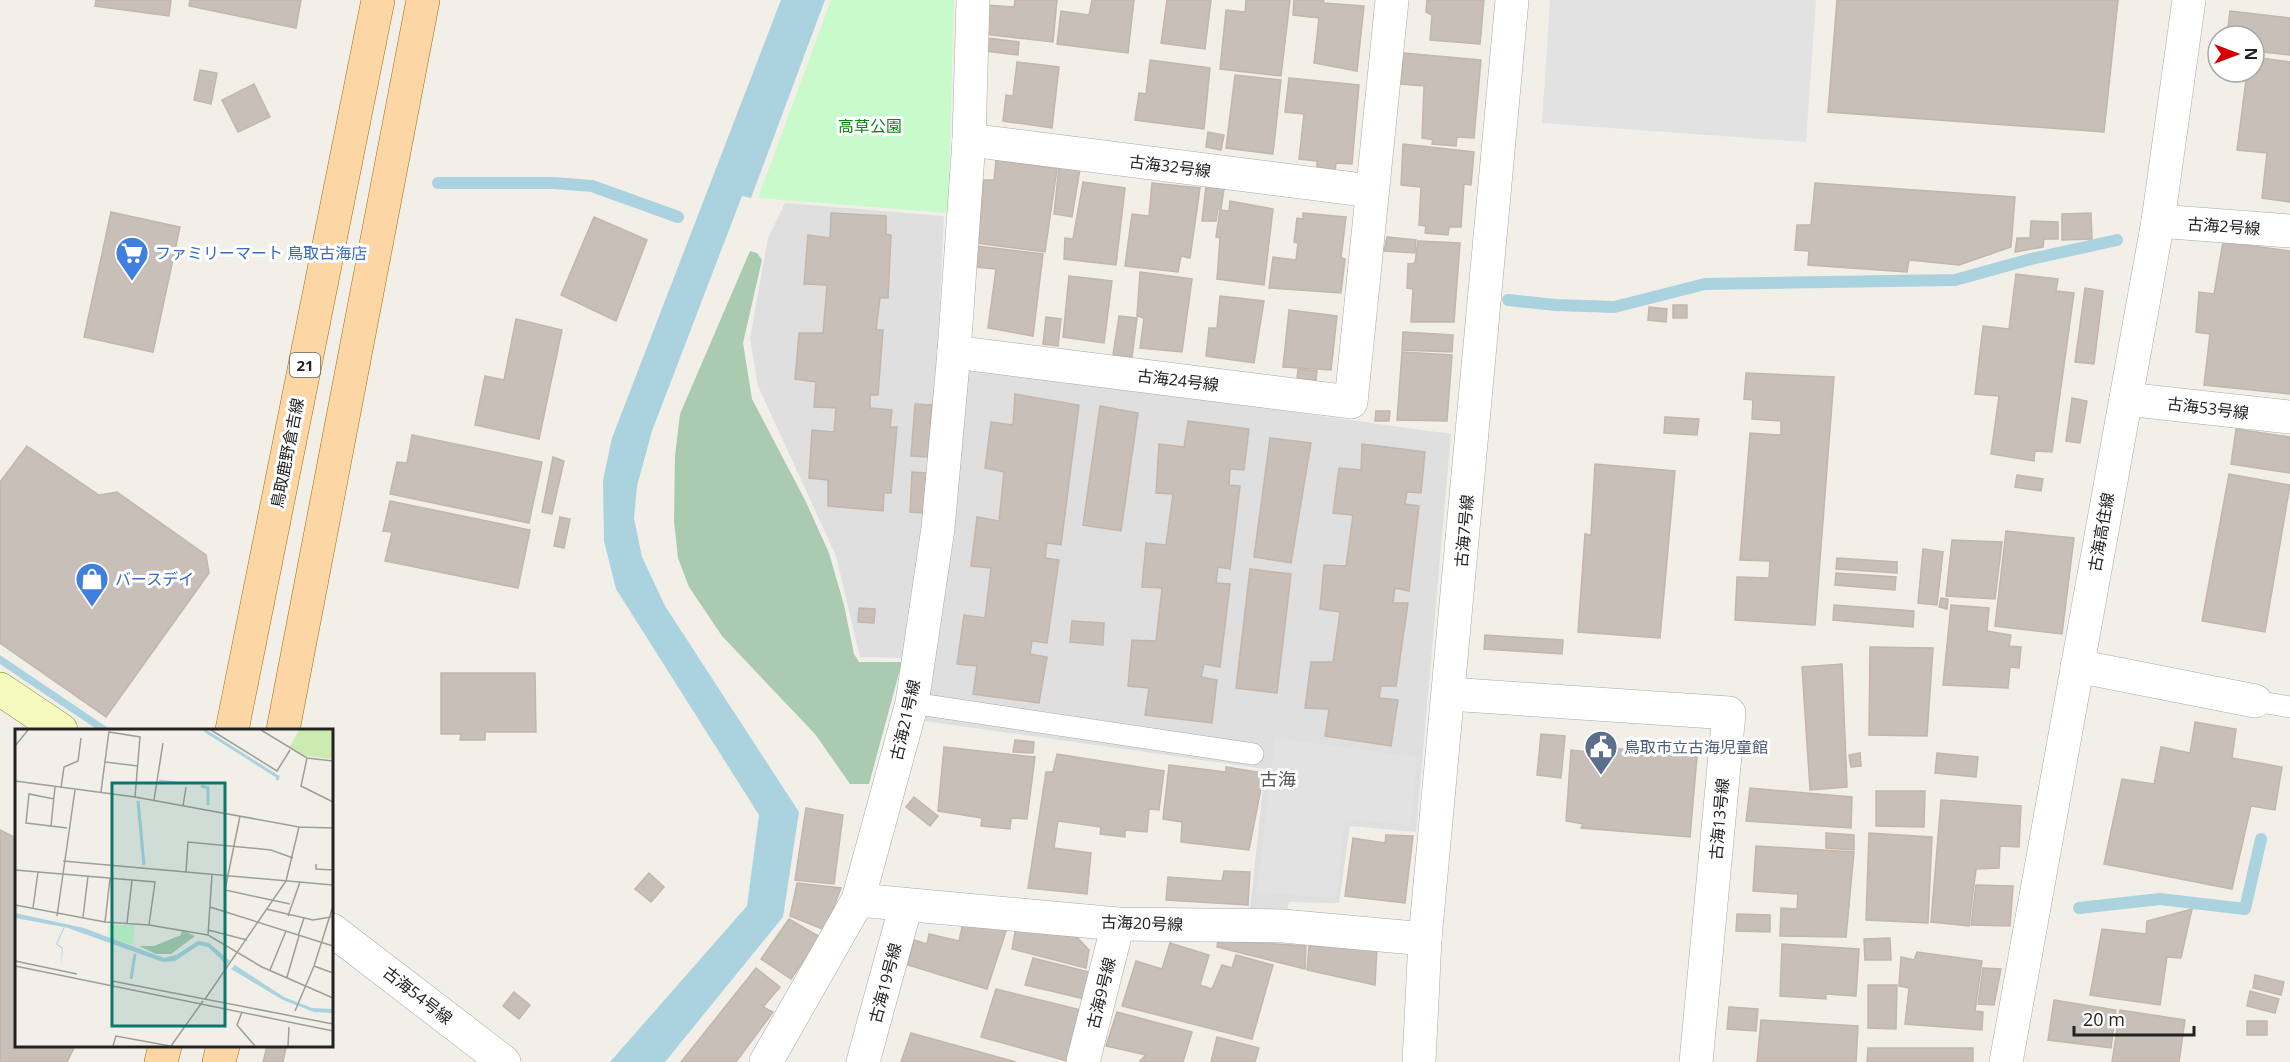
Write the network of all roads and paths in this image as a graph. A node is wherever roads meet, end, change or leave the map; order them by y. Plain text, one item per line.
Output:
1 (378, 0) edge
2 (423, 0) edge
3 (974, 0) edge
4 (1392, 0) edge
5 (1512, 0) edge
6 (2189, 0) edge
7 (969, 140) junction
8 (1371, 191) junction
9 (2158, 221) junction
10 (2290, 231) edge
11 (954, 352) junction
12 (2126, 399) junction
13 (2290, 417) edge
14 (2077, 666) junction
15 (0, 689) edge
16 (1449, 694) junction
17 (2255, 700) joint
18 (912, 703) junction
19 (2290, 707) edge
20 (60, 729) edge
21 (232, 729) edge
22 (283, 729) edge
23 (1253, 754) dead end
24 (858, 900) junction
25 (906, 904) junction
26 (1119, 924) junction
27 (333, 931) edge
28 (1425, 939) junction
29 (165, 1047) edge
30 (223, 1047) edge
31 (161, 1062) edge
32 (219, 1062) edge
33 (504, 1062) edge
34 (766, 1062) edge
35 (863, 1062) edge
36 (1083, 1062) edge
37 (1419, 1062) edge
38 (1696, 1062) edge
39 (2006, 1062) edge

1 - 21 main road, 鳥取鹿野倉吉線 / 21
2 - 22 main road
3 - 7 street
4 - 8 street, 古海24号線
5 - 16 street, 古海7号線
6 - 9 street, 古海高住線
7 - 8 street, 古海32号線
7 - 11 street
8 - 11 street, 古海24号線
9 - 10 street, 古海2号線
9 - 12 street, 古海高住線
11 - 18 street, 古海21号線
12 - 13 street, 古海53号線
12 - 14 street, 古海高住線
14 - 17 street
14 - 39 street, 古海高住線
15 - 20 main road
16 - 28 street, 古海7号線
16 - 38 street, 古海13号線
17 - 19 lane
18 - 23 lane
18 - 24 street, 古海21号線
24 - 25 street, 古海20号線
24 - 34 street, 古海21号線
25 - 26 street, 古海20号線
25 - 35 street, 古海19号線
26 - 28 street, 古海20号線
26 - 36 street, 古海9号線
27 - 33 street, 古海54号線
28 - 37 street, 古海7号線
29 - 31 main road
30 - 32 main road

